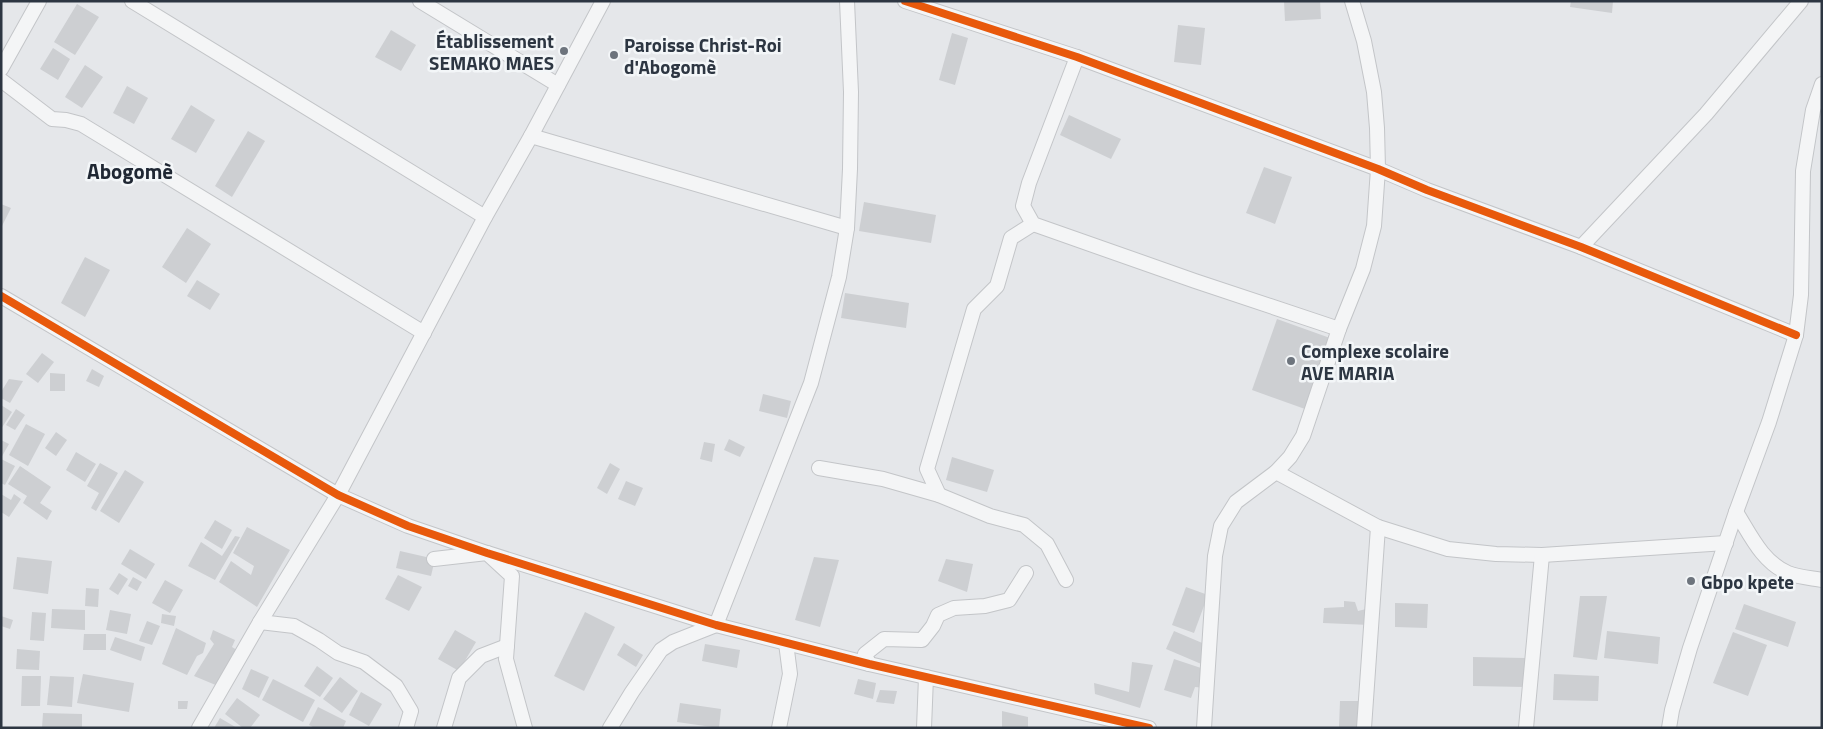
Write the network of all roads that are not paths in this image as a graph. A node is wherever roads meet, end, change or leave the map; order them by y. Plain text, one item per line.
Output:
1 (39, 1) edge
2 (132, 1) edge
3 (420, 1) edge
4 (603, 1) edge
5 (847, 1) edge
6 (905, 1) edge
7 (1352, 1) edge
8 (1802, 1) edge
9 (1077, 57) junction
10 (1, 68) edge
11 (1, 80) edge
12 (1822, 84) edge
13 (558, 85) junction
14 (531, 136) junction
15 (1378, 169) junction
16 (485, 217) junction
17 (1032, 224) junction
18 (847, 228) junction
19 (1580, 246) junction
20 (1, 296) edge
21 (1339, 329) junction
22 (424, 333) junction
23 (1796, 335) junction
24 (819, 468) dead end
25 (1276, 472) junction
26 (338, 495) junction
27 (939, 495) junction
28 (1736, 512) junction
29 (1378, 527) junction
30 (1726, 544) junction
31 (487, 553) junction
32 (1542, 555) junction
33 (434, 559) dead end
34 (1026, 573) dead end
35 (1066, 580) dead end
36 (1822, 580) edge
37 (260, 622) junction
38 (716, 625) junction
39 (786, 643) junction
40 (507, 646) junction
41 (869, 664) junction
42 (926, 677) junction
43 (199, 728) edge
44 (406, 728) edge
45 (444, 728) edge
46 (525, 728) edge
47 (610, 728) edge
48 (779, 728) edge
49 (924, 728) edge
50 (1149, 728) edge
51 (1204, 728) edge
52 (1364, 728) edge
53 (1526, 728) edge
54 (1670, 728) edge

1 - 10 street
2 - 16 street
3 - 13 street
4 - 13 street
5 - 18 street
6 - 9 street
7 - 15 street
8 - 19 street
9 - 15 street
9 - 17 street
11 - 22 street
12 - 23 street
13 - 14 street
14 - 16 street
14 - 18 street
15 - 19 street
15 - 21 street
16 - 22 street
17 - 21 street
17 - 27 street
18 - 38 street
19 - 23 street
20 - 26 street
21 - 25 street
22 - 26 street
23 - 28 street
24 - 27 street
25 - 29 street
25 - 51 street
26 - 31 street
26 - 37 street
27 - 35 street
28 - 30 street
28 - 36 street
29 - 32 street
29 - 52 street
30 - 32 street
30 - 54 street
31 - 33 street
31 - 38 street
31 - 40 street
32 - 53 street
34 - 41 street
37 - 43 street
37 - 44 street
38 - 39 street
38 - 47 street
39 - 41 street
39 - 48 street
40 - 45 street
40 - 46 street
41 - 42 street
42 - 49 street
42 - 50 street

